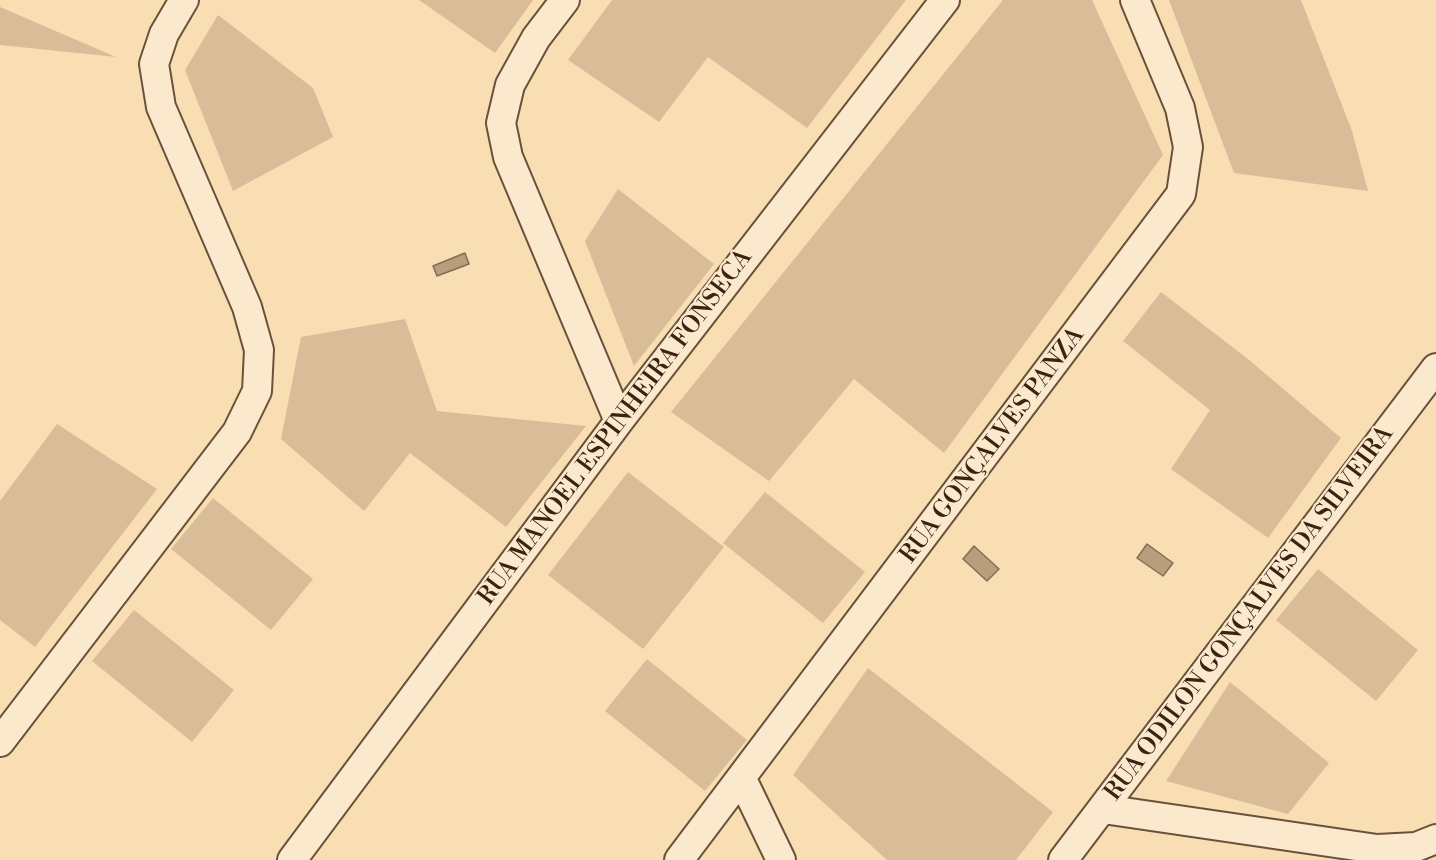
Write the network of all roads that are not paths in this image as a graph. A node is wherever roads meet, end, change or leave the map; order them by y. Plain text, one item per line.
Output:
1 (184, 0) edge
2 (565, 0) edge
3 (945, 0) edge
4 (1135, 0) edge
5 (1436, 368) edge
6 (619, 421) junction
7 (0, 742) edge
8 (742, 779) junction
9 (1103, 809) junction
10 (1436, 839) edge
11 (292, 860) edge
12 (680, 860) edge
13 (781, 860) edge
14 (1063, 860) edge

1 - 7 street
2 - 6 street
3 - 6 street, RUA MANOEL ESPINHEIRA FONSECA
4 - 8 street, RUA GONÇALVES PANZA
5 - 9 street, RUA ODILON GONÇALVES DA SILVEIRA
6 - 11 street, RUA MANOEL ESPINHEIRA FONSECA
8 - 12 street, RUA GONÇALVES PANZA
8 - 13 street
9 - 10 street
9 - 14 street, RUA ODILON GONÇALVES DA SILVEIRA

